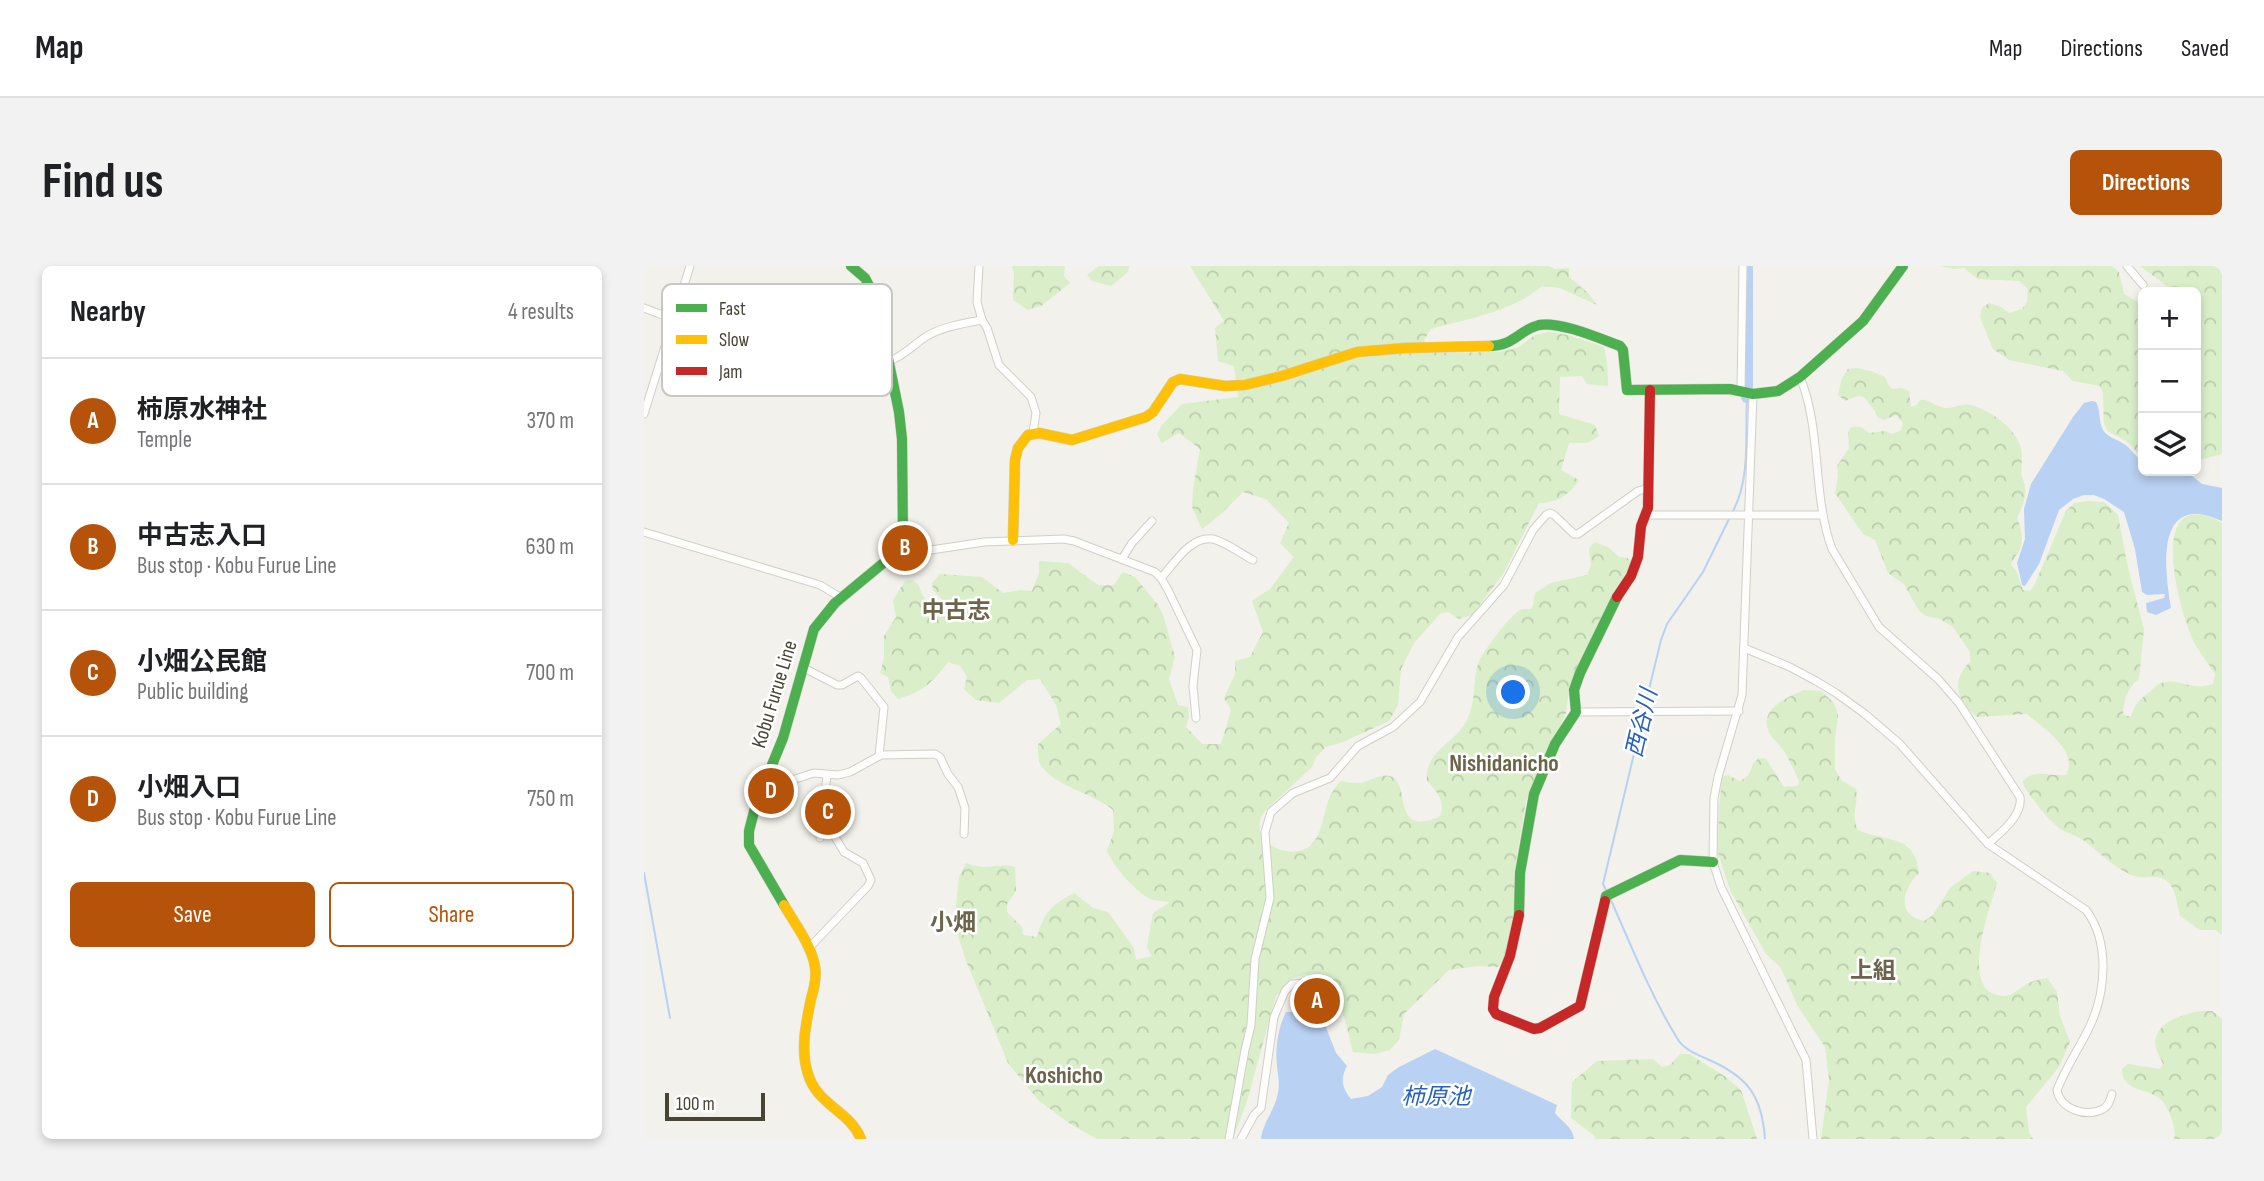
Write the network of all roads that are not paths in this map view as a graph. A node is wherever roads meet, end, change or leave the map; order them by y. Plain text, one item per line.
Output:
1 (691, 266) edge
2 (851, 266) edge
3 (979, 266) edge
4 (1744, 266) edge
5 (1903, 266) edge
6 (2127, 266) edge
7 (685, 284) edge
8 (868, 284) edge
9 (2143, 285) dead end
10 (644, 309) edge
11 (662, 315) edge
12 (982, 320) junction
13 (662, 355) edge
14 (892, 360) edge
15 (892, 377) edge
16 (1800, 377) junction
17 (893, 382) joint
18 (1650, 390) junction
19 (1741, 390) junction
20 (1753, 394) junction
21 (644, 414) edge
22 (1033, 432) junction
23 (1648, 488) junction
24 (1646, 515) junction
25 (1823, 515) junction
26 (1748, 516) junction
27 (1152, 521) dead end
28 (644, 531) edge
29 (1013, 540) junction
30 (897, 550) junction
31 (1122, 559) junction
32 (1253, 560) dead end
33 (1161, 578) junction
34 (840, 597) junction
35 (1744, 648) junction
36 (802, 667) junction
37 (1739, 711) junction
38 (1576, 712) junction
39 (1196, 719) dead end
40 (879, 756) junction
41 (827, 775) junction
42 (767, 779) junction
43 (822, 820) junction
44 (964, 834) dead end
45 (820, 838) dead end
46 (1988, 844) junction
47 (1713, 862) junction
48 (809, 948) junction
49 (1306, 983) dead end
50 (2112, 1094) dead end
51 (861, 1139) edge
52 (1229, 1139) edge
53 (1241, 1139) edge
54 (1813, 1139) edge

1 - 7 street
2 - 8 street
3 - 12 street
4 - 19 street
5 - 16 street
6 - 9 street
10 - 11 street
12 - 14 street
12 - 22 street
13 - 21 street
15 - 17 street
16 - 20 street
16 - 25 street
17 - 30 street
18 - 19 street
18 - 22 street
18 - 23 street
19 - 20 street
20 - 26 street
22 - 29 street
23 - 24 street
23 - 52 street
24 - 26 street
24 - 38 street
25 - 26 street
25 - 46 street
26 - 35 street
27 - 31 street
28 - 34 street
29 - 30 street
29 - 31 street
30 - 34 street, Kobu Furue Line
31 - 33 street
32 - 33 street
33 - 39 street
34 - 36 street, Kobu Furue Line
35 - 37 street
35 - 46 street
36 - 40 street
36 - 42 street, Kobu Furue Line
37 - 38 street
37 - 47 street
38 - 47 street
40 - 41 street
40 - 44 street
41 - 42 street
41 - 43 street
42 - 48 street, Kobu Furue Line
43 - 45 street
43 - 48 street
46 - 50 street
47 - 54 street
48 - 51 street, Kobu Furue Line
49 - 53 street

